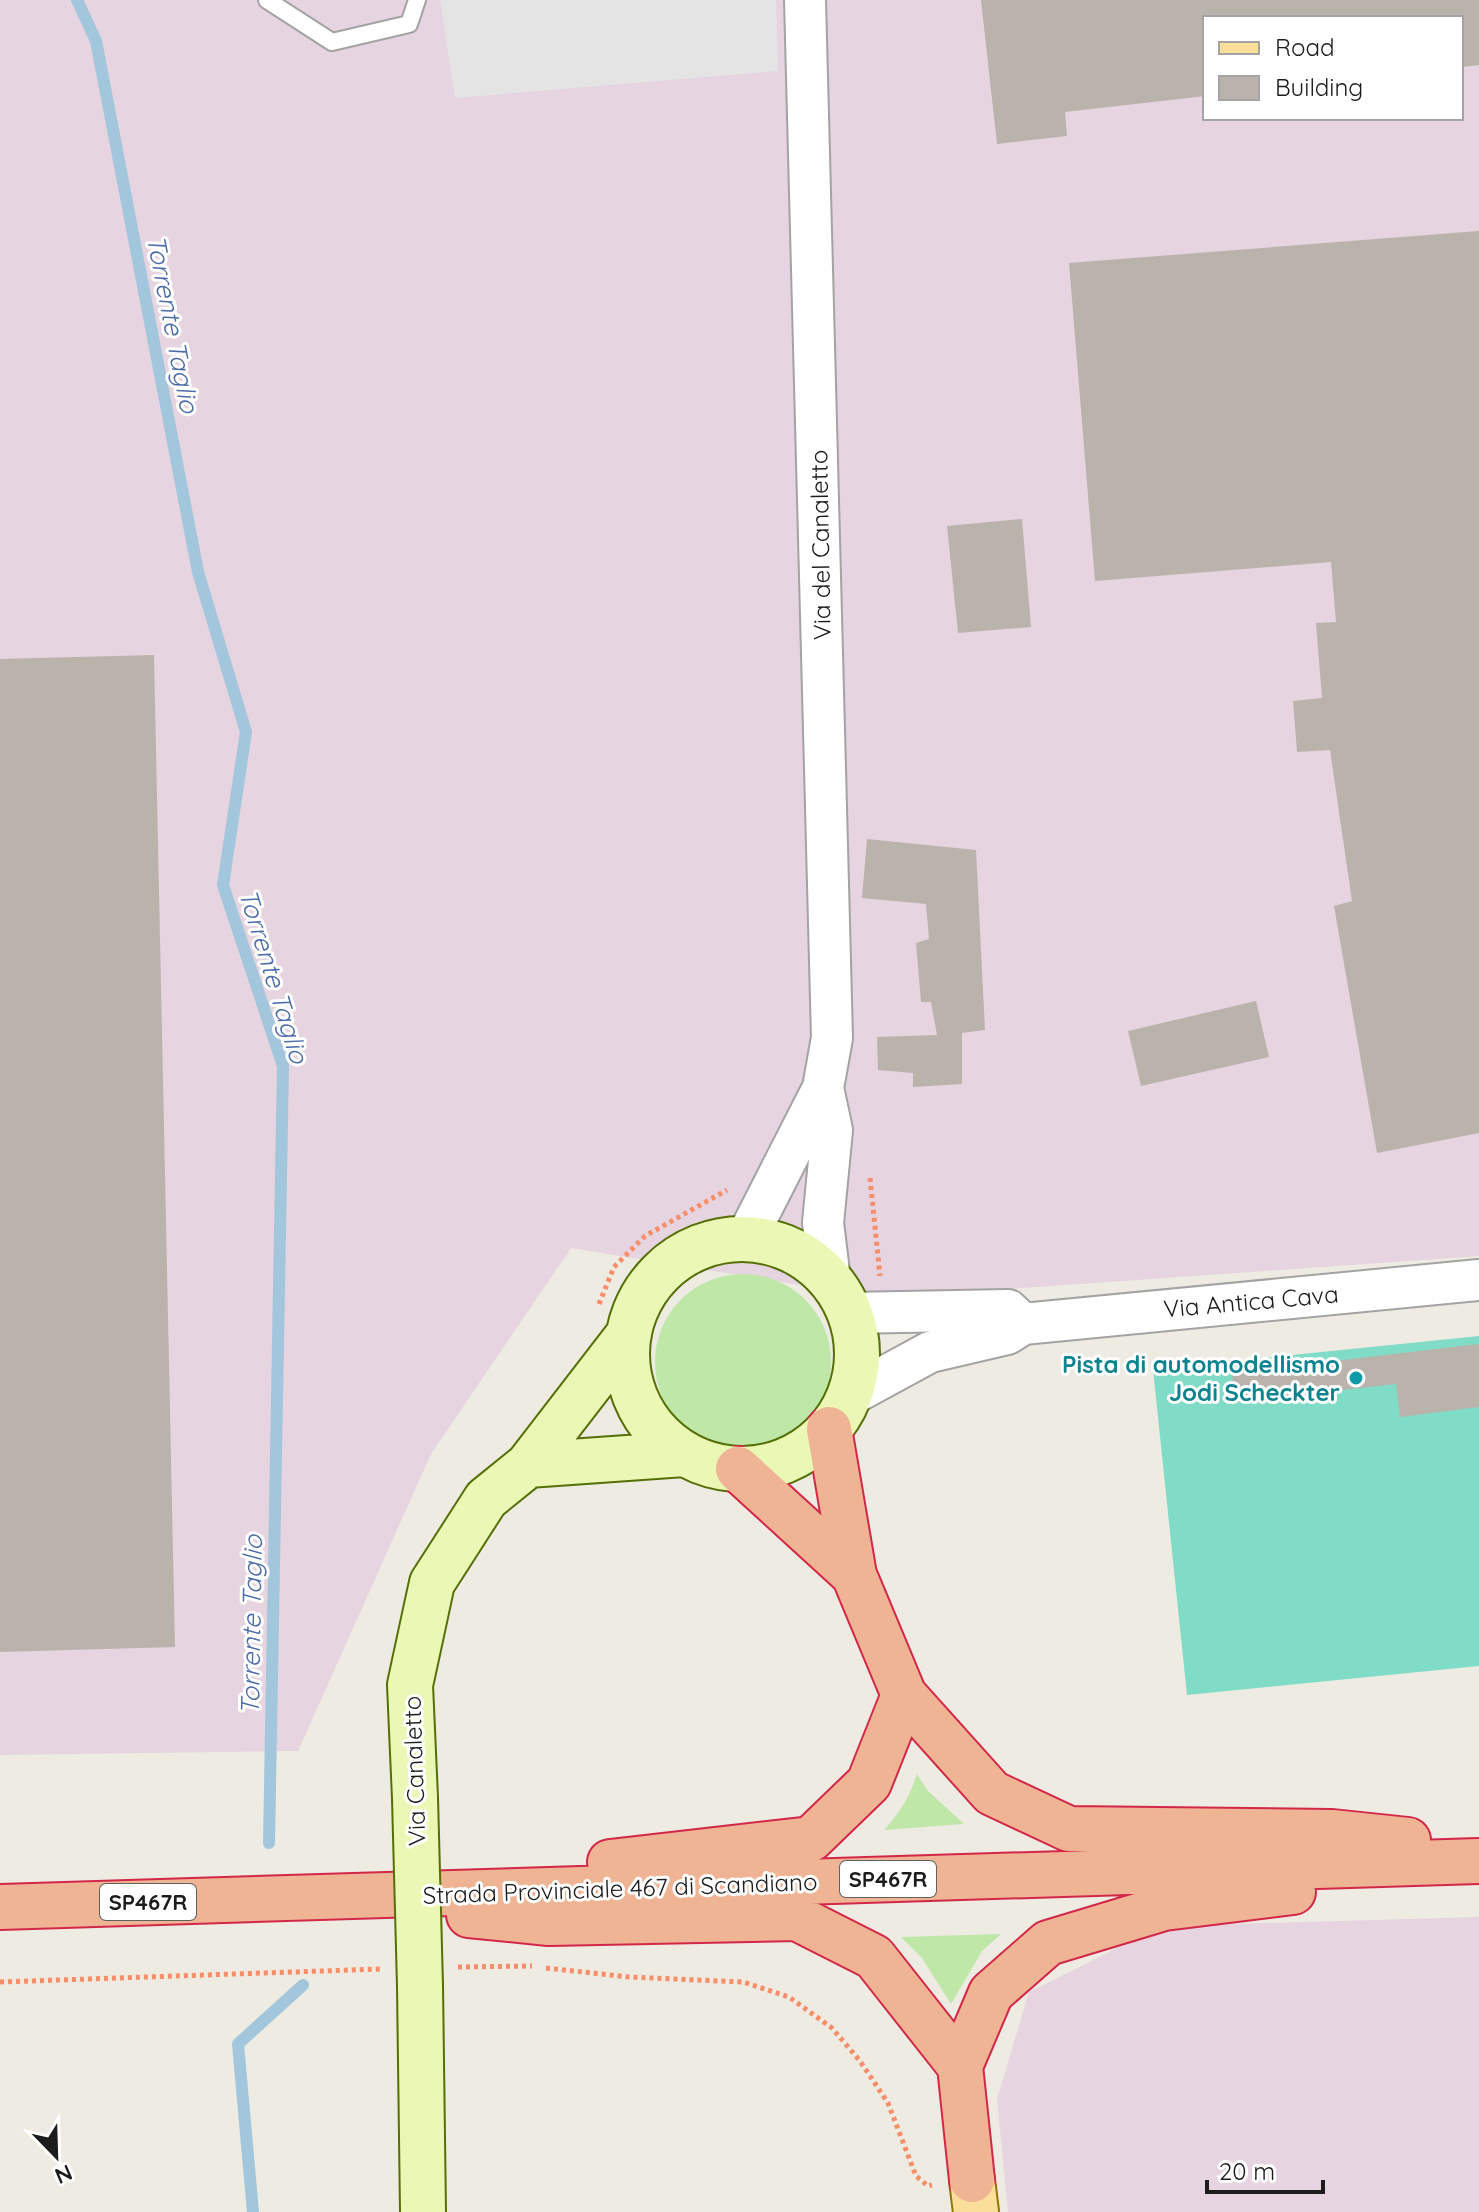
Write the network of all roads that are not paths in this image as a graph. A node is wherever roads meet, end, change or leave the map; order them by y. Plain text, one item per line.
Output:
1 (267, 0) edge
2 (417, 0) edge
3 (805, 0) edge
4 (823, 1088) junction
5 (746, 1239) junction
6 (1479, 1280) edge
7 (840, 1296) junction
8 (1023, 1324) junction
9 (629, 1334) junction
10 (839, 1413) junction
11 (684, 1454) junction
12 (528, 1465) junction
13 (738, 1469) junction
14 (854, 1575) junction
15 (904, 1695) junction
16 (1479, 1847) edge
17 (1479, 1861) edge
18 (1479, 1870) edge
19 (296, 1898) junction
20 (0, 1907) edge
21 (960, 2066) junction
22 (974, 2196) edge
23 (423, 2212) edge

1 - 2 lane
3 - 4 street, Via del Canaletto
4 - 5 street
4 - 7 street
5 - 7 main road
5 - 9 main road
6 - 8 street, Via Antica Cava
7 - 8 street, Via Antica Cava
7 - 10 main road
8 - 10 street, Via Antica Cava
9 - 11 main road
9 - 12 main road, Via Canaletto
10 - 13 main road
10 - 14 highway
11 - 12 main road
11 - 13 main road
12 - 23 main road, Via Canaletto, bridge
13 - 14 highway
14 - 15 highway
15 - 16 highway
15 - 19 highway
17 - 19 highway, Strada Provinciale 467 di Scandiano / SP467R
18 - 21 highway
19 - 20 highway, Strada Provinciale 467 di Scandiano / SP467R
19 - 21 highway
21 - 22 highway

